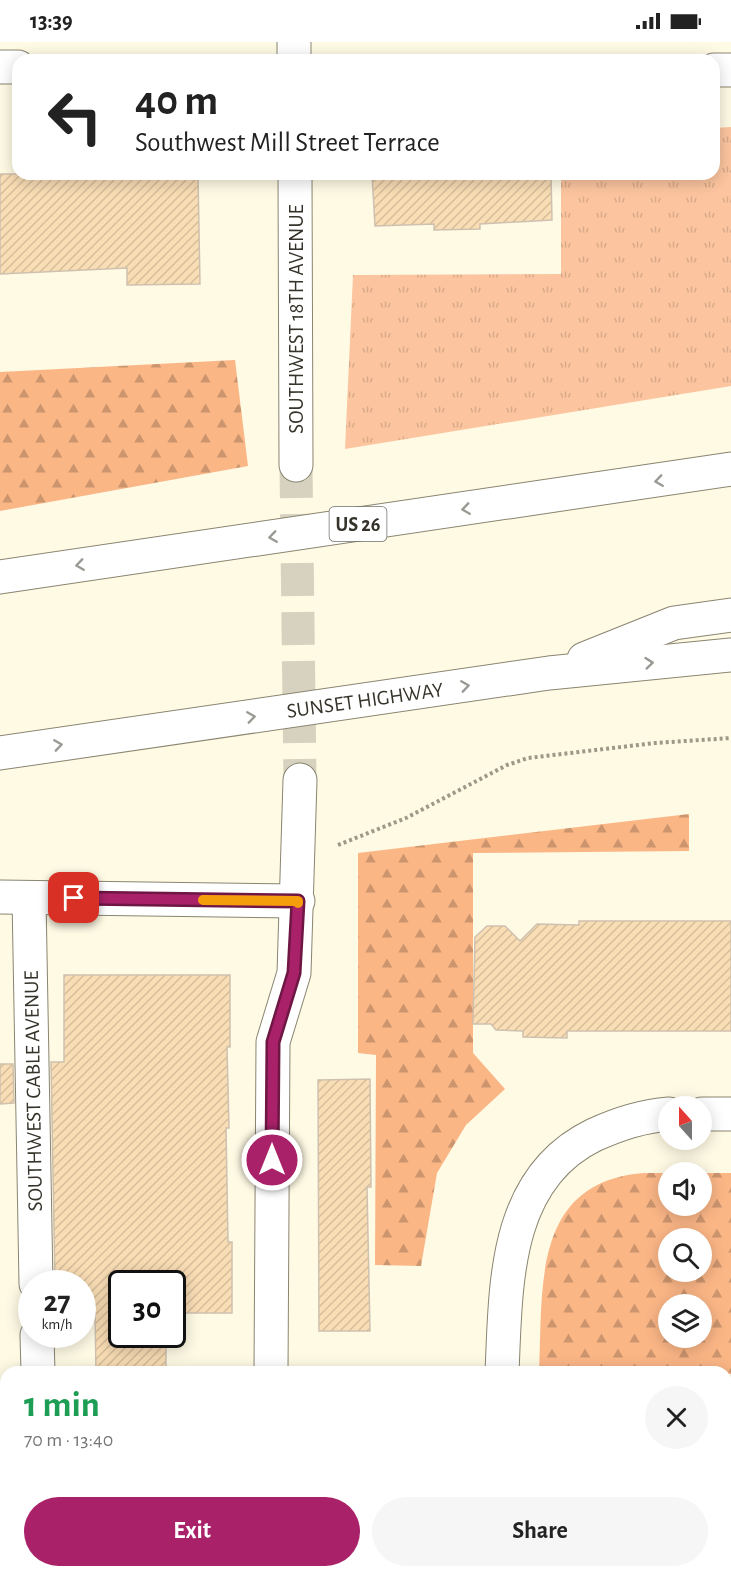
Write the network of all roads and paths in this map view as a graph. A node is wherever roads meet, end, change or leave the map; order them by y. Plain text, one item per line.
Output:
1 (295, 180) edge
2 (296, 465) tunnel mouth
3 (726, 471) edge
4 (0, 577) edge
5 (731, 615) edge
6 (731, 655) edge
7 (549, 673) junction
8 (731, 738) edge
9 (0, 753) edge
10 (300, 780) tunnel mouth
11 (299, 848) junction
12 (14, 897) edge
13 (298, 901) junction
14 (712, 1114) edge
15 (731, 1114) edge
16 (658, 1116) edge
17 (35, 1270) edge
18 (38, 1348) edge
19 (38, 1366) edge
20 (271, 1366) edge
21 (502, 1366) edge

1 - 2 main road, SOUTHWEST 18TH AVENUE
3 -> 4 main road, US 26
5 - 7 main road
7 -> 6 main road, SUNSET HIGHWAY
9 -> 7 main road, SUNSET HIGHWAY
8 - 11 path
10 - 11 main road
11 - 13 main road
12 - 13 main road
12 - 17 main road, SOUTHWEST CABLE AVENUE
13 - 20 main road
14 - 15 main road
16 - 21 main road
18 - 19 main road

